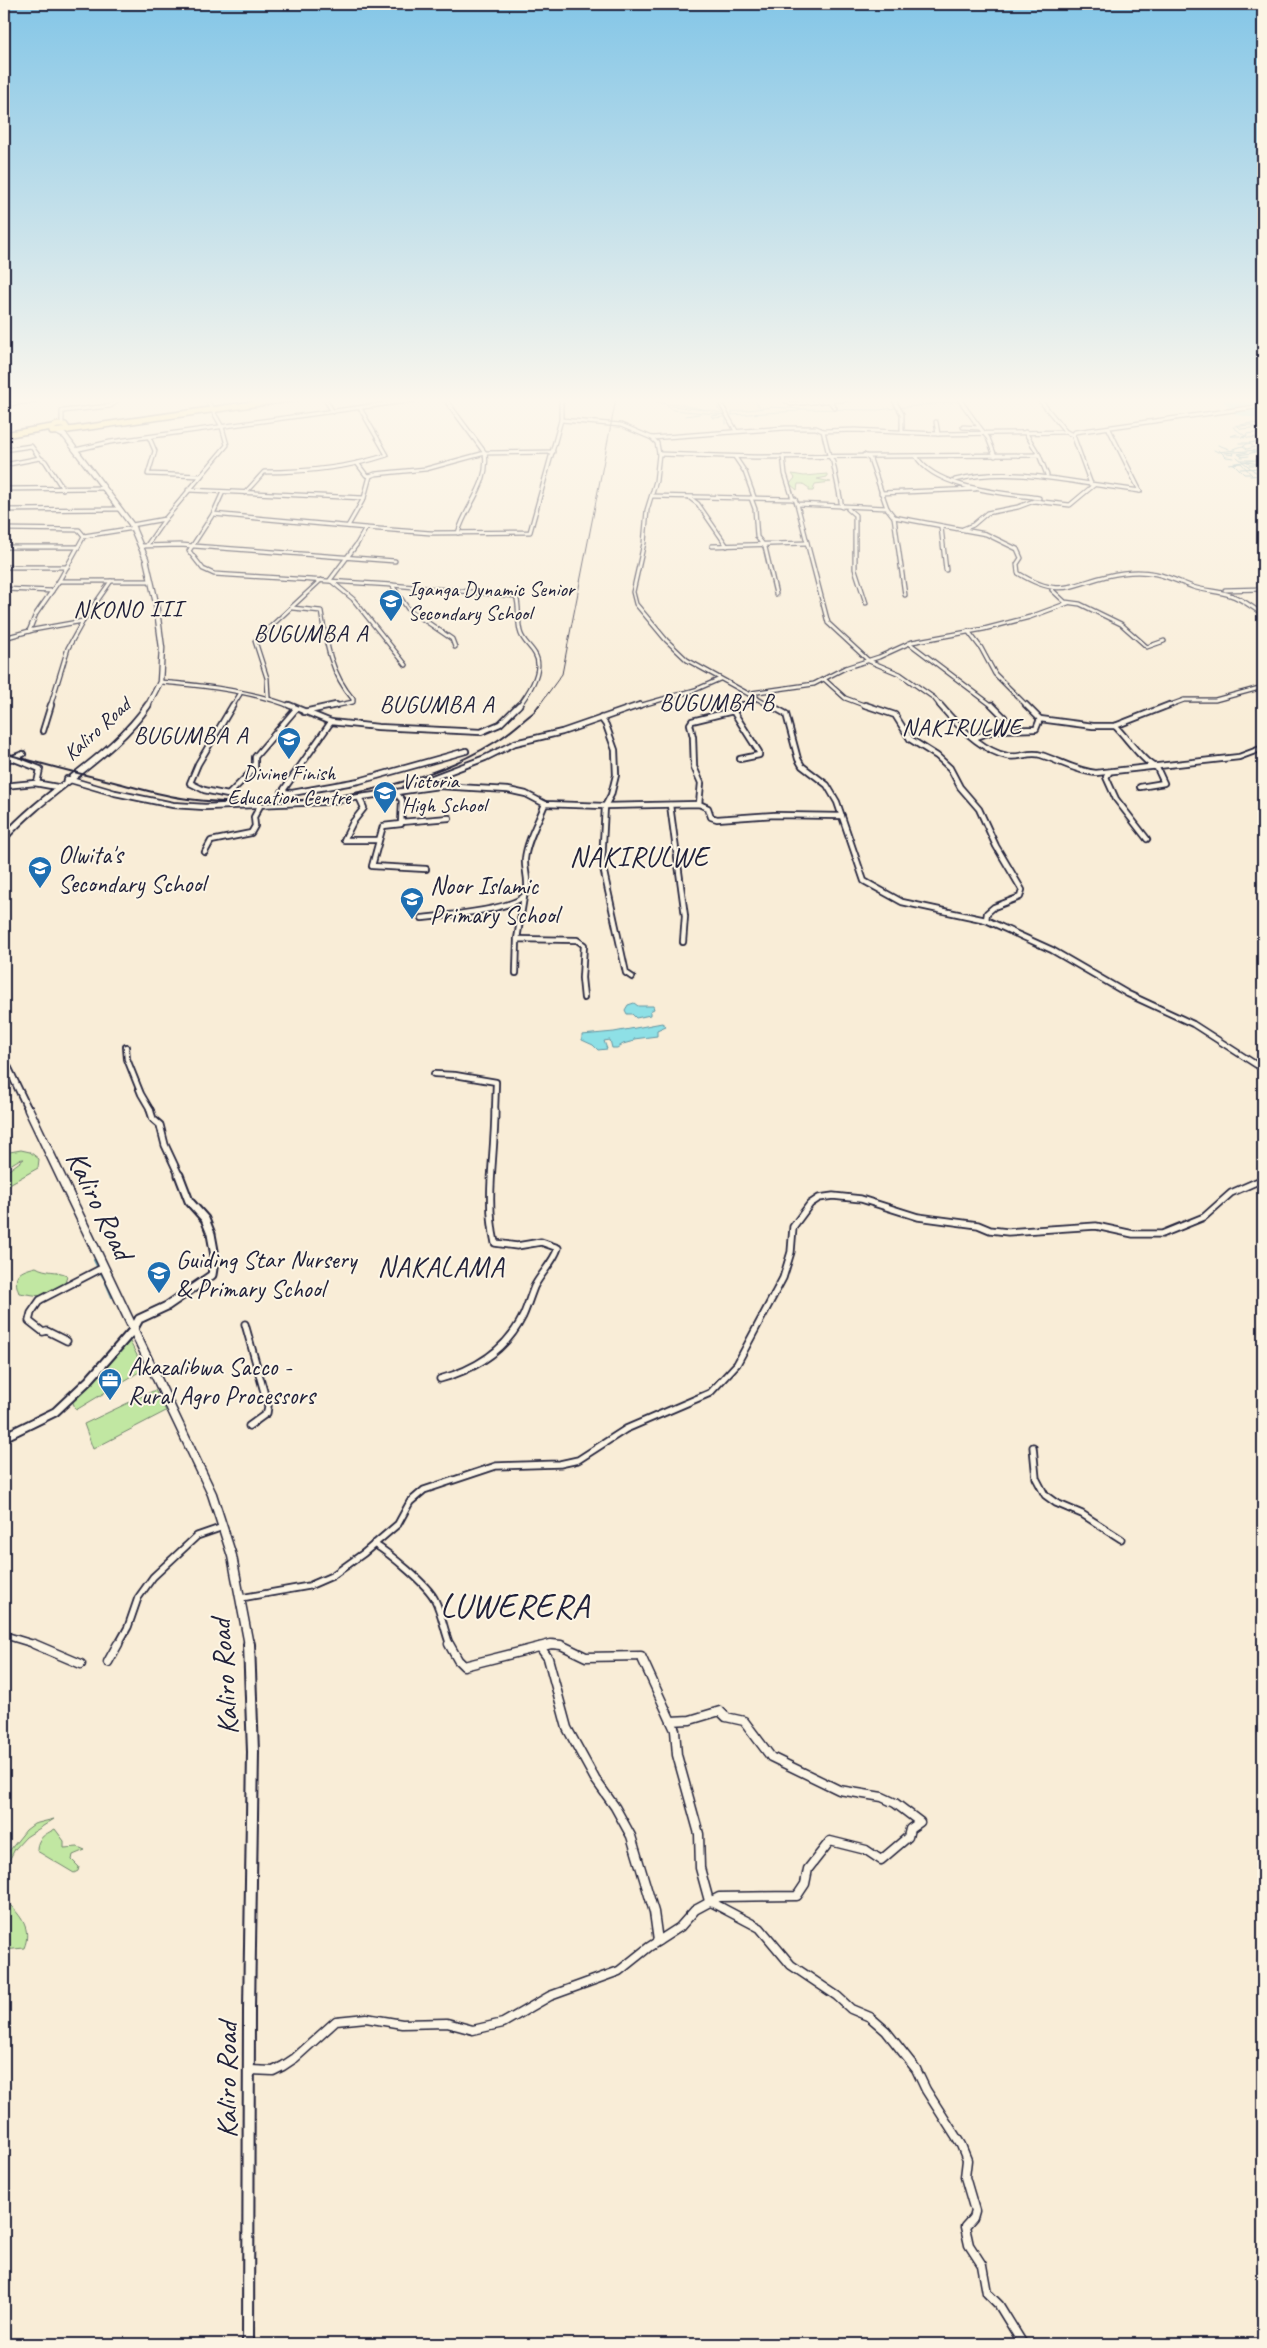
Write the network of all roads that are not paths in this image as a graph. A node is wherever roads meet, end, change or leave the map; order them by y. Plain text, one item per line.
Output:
1 (887, 508) edge
2 (119, 509) joint
3 (173, 509) edge
4 (215, 509) edge
5 (358, 509) edge
6 (467, 509) edge
7 (537, 509) edge
8 (650, 509) edge
9 (701, 509) edge
10 (755, 509) edge
11 (798, 509) edge
12 (846, 509) edge
13 (1010, 509) edge
14 (4, 510) edge
15 (213, 514) junction
16 (894, 517) junction
17 (165, 519) junction
18 (348, 526) junction
19 (133, 527) junction
20 (941, 527) junction
21 (366, 528) junction
22 (4, 529) edge
23 (960, 529) junction
24 (458, 534) junction
25 (84, 536) junction
26 (807, 543) junction
27 (761, 544) junction
28 (144, 546) junction
29 (191, 546) junction
30 (712, 546) dead end
31 (727, 546) junction
32 (4, 547) edge
33 (78, 547) junction
34 (348, 557) junction
35 (395, 561) dead end
36 (4, 567) edge
37 (67, 567) junction
38 (946, 570) dead end
39 (320, 580) junction
40 (330, 580) junction
41 (111, 581) junction
42 (150, 581) junction
43 (59, 582) junction
44 (392, 586) junction
45 (1051, 589) junction
46 (1263, 589) edge
47 (4, 590) edge
48 (1212, 590) junction
49 (52, 591) junction
50 (776, 594) dead end
51 (905, 594) dead end
52 (866, 603) dead end
53 (1068, 603) junction
54 (292, 608) junction
55 (1263, 614) edge
56 (83, 620) junction
57 (29, 631) junction
58 (968, 631) junction
59 (6, 638) edge
60 (1164, 641) dead end
61 (908, 643) junction
62 (456, 646) dead end
63 (879, 657) junction
64 (869, 661) junction
65 (4, 662) edge
66 (882, 664) junction
67 (406, 665) dead end
68 (720, 679) junction
69 (824, 679) junction
70 (160, 682) junction
71 (1263, 687) edge
72 (750, 693) junction
73 (240, 694) junction
74 (268, 697) junction
75 (757, 698) junction
76 (296, 709) junction
77 (733, 711) junction
78 (304, 712) junction
79 (1004, 717) dead end
80 (601, 718) junction
81 (1040, 719) junction
82 (330, 722) junction
83 (1116, 726) junction
84 (42, 731) dead end
85 (974, 738) junction
86 (1263, 748) edge
87 (466, 752) dead end
88 (24, 754) dead end
89 (4, 755) edge
90 (11, 759) junction
91 (740, 759) dead end
92 (4, 765) edge
93 (1150, 767) junction
94 (1109, 773) junction
95 (66, 779) junction
96 (37, 783) junction
97 (4, 786) edge
98 (57, 786) junction
99 (1140, 787) dead end
100 (401, 790) junction
101 (394, 791) junction
102 (359, 797) junction
103 (545, 804) junction
104 (699, 804) junction
105 (670, 805) junction
106 (260, 806) junction
107 (604, 806) junction
108 (842, 816) junction
109 (449, 818) dead end
110 (401, 822) junction
111 (4, 838) edge
112 (1148, 839) dead end
113 (378, 840) junction
114 (205, 852) dead end
115 (426, 869) dead end
116 (524, 897) junction
117 (422, 918) dead end
118 (986, 920) junction
119 (517, 939) junction
120 (683, 942) dead end
121 (516, 973) dead end
122 (632, 978) dead end
123 (584, 998) dead end
124 (126, 1047) dead end
125 (4, 1059) edge
126 (1263, 1069) edge
127 (434, 1074) dead end
128 (8, 1077) edge
129 (179, 1174) joint
130 (1263, 1179) edge
131 (104, 1268) junction
132 (244, 1324) dead end
133 (133, 1330) junction
134 (67, 1341) dead end
135 (440, 1379) dead end
136 (250, 1426) dead end
137 (4, 1437) edge
138 (1033, 1447) dead end
139 (223, 1527) junction
140 (1121, 1540) dead end
141 (374, 1544) junction
142 (242, 1598) junction
143 (4, 1635) edge
144 (540, 1647) junction
145 (108, 1662) dead end
146 (81, 1664) dead end
147 (671, 1721) junction
148 (709, 1901) junction
149 (658, 1941) junction
150 (250, 2070) junction
151 (248, 2344) edge
152 (1023, 2344) edge

1 - 16 street
2 - 14 street
2 - 19 main road, Kaliro Road
3 - 17 street
4 - 15 street
5 - 18 street
6 - 24 street
7 - 24 street
8 - 68 street
9 - 31 street
10 - 27 street
11 - 26 street
12 - 52 street
13 - 23 street
15 - 18 street
15 - 29 street
16 - 20 street
16 - 51 street
17 - 19 street
17 - 28 street
18 - 21 street
19 - 25 street
19 - 28 main road, Kaliro Road
20 - 23 street
20 - 38 street
21 - 24 street
21 - 34 street
22 - 25 street
23 - 45 street
25 - 33 street
26 - 27 street
26 - 64 street
27 - 31 street
27 - 50 street
28 - 29 street
28 - 42 main road, Kaliro Road
29 - 34 street
29 - 39 street
30 - 31 street
32 - 33 street
33 - 37 street
34 - 35 street
34 - 40 street
36 - 37 street
37 - 43 street
39 - 40 street
39 - 54 street
40 - 44 street
40 - 67 street
41 - 42 street
41 - 43 street
41 - 56 street
42 - 70 main road, Kaliro Road
43 - 49 street
44 - 62 street
44 - 82 street
45 - 48 street
45 - 53 street
46 - 48 street
47 - 49 street
48 - 55 street
49 - 57 street
53 - 58 street
53 - 60 street
54 - 74 street
54 - 78 street
56 - 57 street
56 - 84 street
57 - 59 street
58 - 61 street
58 - 81 street
59 - 65 street
61 - 63 street
61 - 79 street
63 - 64 street
63 - 66 street
64 - 66 street
64 - 69 street
66 - 85 street
68 - 72 street
68 - 80 street
69 - 72 street
69 - 118 street
70 - 73 street
70 - 95 main road, Kaliro Road
71 - 83 street
72 - 75 street
73 - 74 street
73 - 76 street
74 - 76 street
75 - 77 street
75 - 108 street
76 - 78 street
77 - 91 street
77 - 104 street
78 - 82 street
80 - 100 street
80 - 107 street
81 - 83 street
81 - 85 street
82 - 87 street
83 - 93 street
85 - 94 street
86 - 93 street
88 - 90 street
89 - 90 street
90 - 92 street
90 - 96 street
93 - 94 street
93 - 99 street
94 - 112 street
95 - 98 main road, Kaliro Road
95 - 106 street
96 - 97 street
96 - 98 street
98 - 111 main road, Kaliro Road
100 - 101 street
100 - 103 street
101 - 102 street
101 - 110 street
102 - 106 street
102 - 113 street
103 - 107 street
103 - 116 street
104 - 105 street
104 - 108 street
105 - 107 street
105 - 120 street
106 - 114 street
107 - 122 street
108 - 118 street
109 - 110 street
110 - 113 street
113 - 115 street
116 - 117 street
116 - 119 street
118 - 126 street
119 - 121 street
119 - 123 street
124 - 129 street
125 - 128 main road, Kaliro Road
127 - 135 street
128 - 131 main road, Kaliro Road
129 - 133 street
130 - 141 street
131 - 133 main road, Kaliro Road
131 - 134 street
132 - 136 street
133 - 137 street
133 - 139 main road, Kaliro Road
138 - 140 street
139 - 142 main road, Kaliro Road
139 - 145 street
141 - 142 street
141 - 144 street
142 - 150 main road, Kaliro Road
143 - 146 street
144 - 147 street
144 - 149 street
147 - 148 street
147 - 148 street
148 - 149 street
148 - 152 street
149 - 150 street
150 - 151 main road, Kaliro Road

